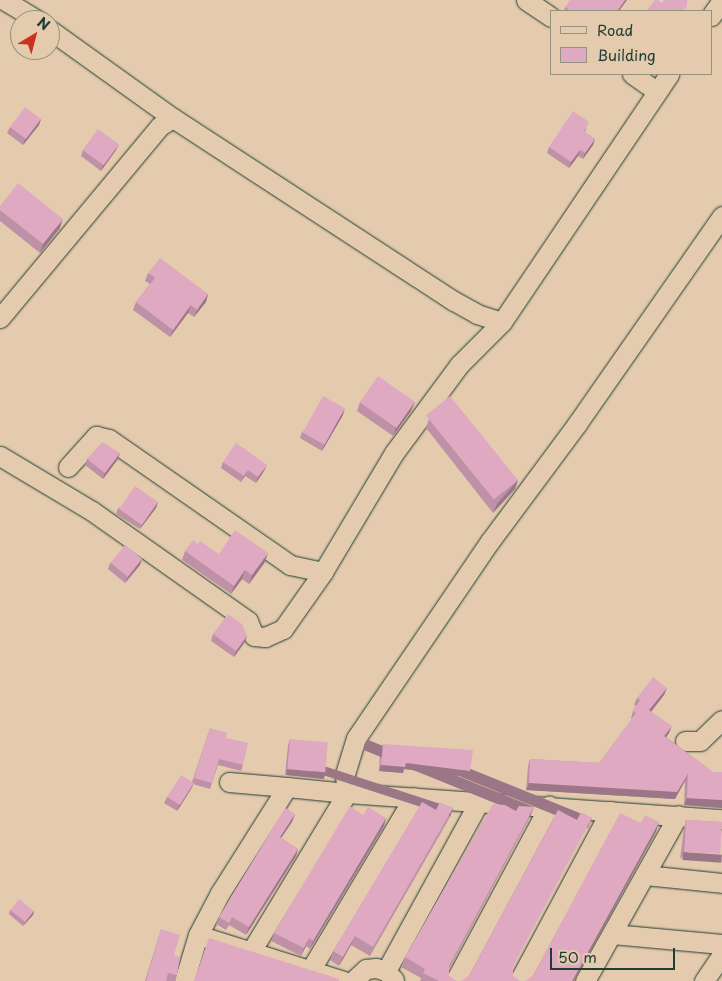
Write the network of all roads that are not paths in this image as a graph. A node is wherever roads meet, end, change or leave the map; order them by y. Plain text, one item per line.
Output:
1 (4, 0) edge
2 (526, 0) edge
3 (722, 0) edge
4 (20, 10) edge
5 (712, 15) edge
6 (550, 16) edge
7 (60, 37) edge
8 (633, 75) edge
9 (668, 75) edge
10 (656, 91) junction
11 (172, 118) junction
12 (722, 216) edge
13 (0, 318) edge
14 (502, 322) junction
15 (0, 456) edge
16 (68, 467) dead end
17 (324, 572) junction
18 (722, 720) edge
19 (685, 741) dead end
20 (229, 782) dead end
21 (287, 787) junction
22 (347, 793) junction
23 (414, 797) junction
24 (479, 802) junction
25 (549, 806) junction
26 (610, 811) junction
27 (678, 815) junction
28 (722, 819) edge
29 (645, 874) junction
30 (722, 883) edge
31 (612, 934) junction
32 (198, 935) junction
33 (722, 944) edge
34 (252, 950) junction
35 (722, 954) edge
36 (311, 969) junction
37 (391, 976) edge
38 (184, 981) edge
39 (344, 981) edge
40 (353, 981) edge
41 (455, 981) edge
42 (519, 981) edge
43 (585, 981) edge
44 (704, 981) edge

1 - 4 street
2 - 6 street
3 - 5 street
7 - 11 street
8 - 10 street
9 - 10 street
10 - 14 street
11 - 13 street
11 - 14 street
12 - 22 street
14 - 17 street
15 - 17 street
16 - 17 street
18 - 19 street
20 - 21 street
21 - 22 street
21 - 32 street
22 - 23 street
22 - 34 street
23 - 24 street
23 - 36 street
24 - 25 street
24 - 37 street
25 - 26 street
25 - 41 street
26 - 27 street
26 - 42 street
27 - 28 street
27 - 29 street
29 - 30 street
29 - 31 street
31 - 33 street
31 - 43 street
32 - 34 street
32 - 38 street
34 - 36 street
35 - 44 street
36 - 39 street
37 - 40 street

